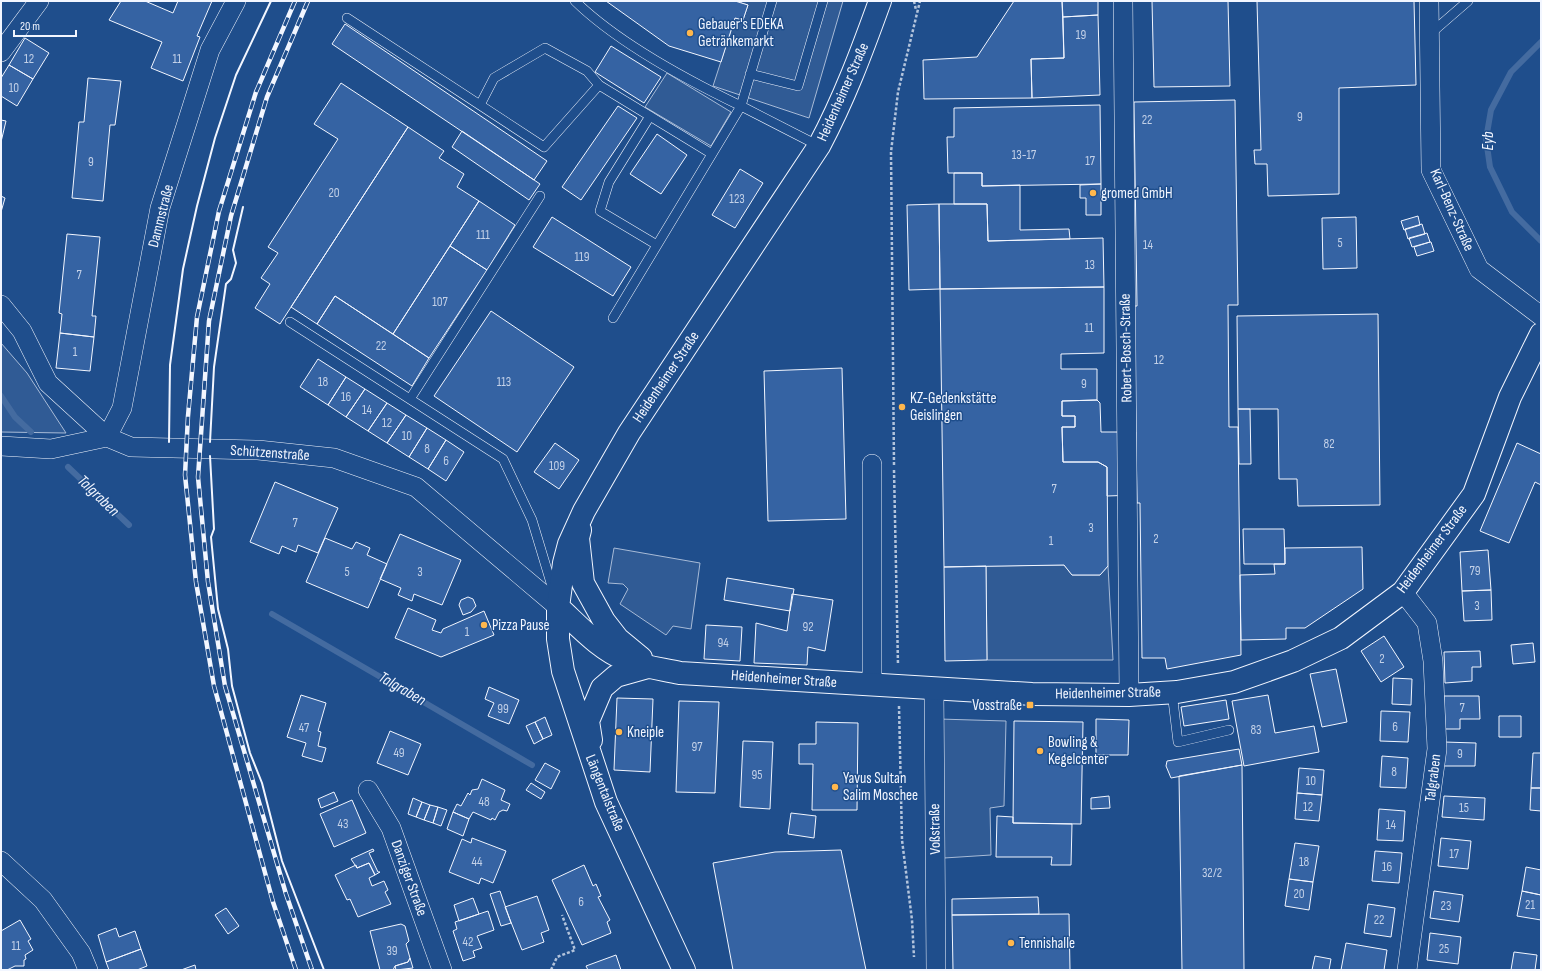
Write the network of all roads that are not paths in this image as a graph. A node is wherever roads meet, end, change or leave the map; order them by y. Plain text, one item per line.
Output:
1 (40, 1) edge
2 (236, 1) edge
3 (575, 1) edge
4 (772, 1) edge
5 (823, 1) edge
6 (880, 1) edge
7 (1123, 1) edge
8 (1429, 1) edge
9 (1468, 1) edge
10 (347, 18) dead end
11 (1430, 35) junction
12 (1, 52) edge
13 (750, 74) junction
14 (599, 85) junction
15 (480, 105) junction
16 (741, 106) junction
17 (650, 116) junction
18 (819, 146) junction
19 (712, 154) junction
20 (540, 196) dead end
21 (657, 245) junction
22 (1, 305) edge
23 (1541, 316) edge
24 (612, 318) dead end
25 (290, 322) dead end
26 (1541, 334) edge
27 (410, 399) junction
28 (107, 437) junction
29 (1, 446) edge
30 (872, 464) dead end
31 (584, 511) junction
32 (1403, 592) junction
33 (558, 607) junction
34 (648, 667) junction
35 (872, 685) junction
36 (934, 688) junction
37 (1172, 692) junction
38 (1130, 695) junction
39 (1229, 730) dead end
40 (595, 773) junction
41 (368, 790) dead end
42 (1, 861) edge
43 (88, 970) edge
44 (442, 970) edge
45 (684, 970) edge
46 (936, 970) edge
47 (1407, 970) edge

1 - 12 street
2 - 28 street, Dammstraße
3 - 16 lane
4 - 13 lane
5 - 13 lane
6 - 18 street, Heidenheimer Straße
7 - 38 street, Robert-Bosch-Straße
8 - 11 street, Karl-Benz-Straße
9 - 11 lane
10 - 15 lane
11 - 23 street, Karl-Benz-Straße
13 - 16 lane
14 - 15 lane
14 - 15 lane
14 - 17 lane
16 - 18 lane
16 - 19 lane
17 - 19 lane
17 - 21 lane
18 - 31 street, Heidenheimer Straße
19 - 21 lane
20 - 27 lane
21 - 24 lane
22 - 28 street, Schützenstraße
25 - 27 lane
26 - 32 street, Heidenheimer Straße
27 - 33 lane
28 - 29 street
28 - 33 street, Schützenstraße
30 - 35 street
31 - 33 street, Heidenheimer Straße
31 - 34 street
32 - 37 street, Heidenheimer Straße
32 - 47 street, Talgraben
33 - 34 street, Heidenheimer Straße
33 - 40 street, Längentalstraße
34 - 35 street, Heidenheimer Straße
34 - 40 street
35 - 36 street, Heidenheimer Straße
36 - 38 street, Heidenheimer Straße
36 - 46 street, Voßstraße
37 - 38 street, Heidenheimer Straße
37 - 39 lane
40 - 45 street, Längentalstraße
41 - 44 street, Danziger Straße
42 - 43 street

